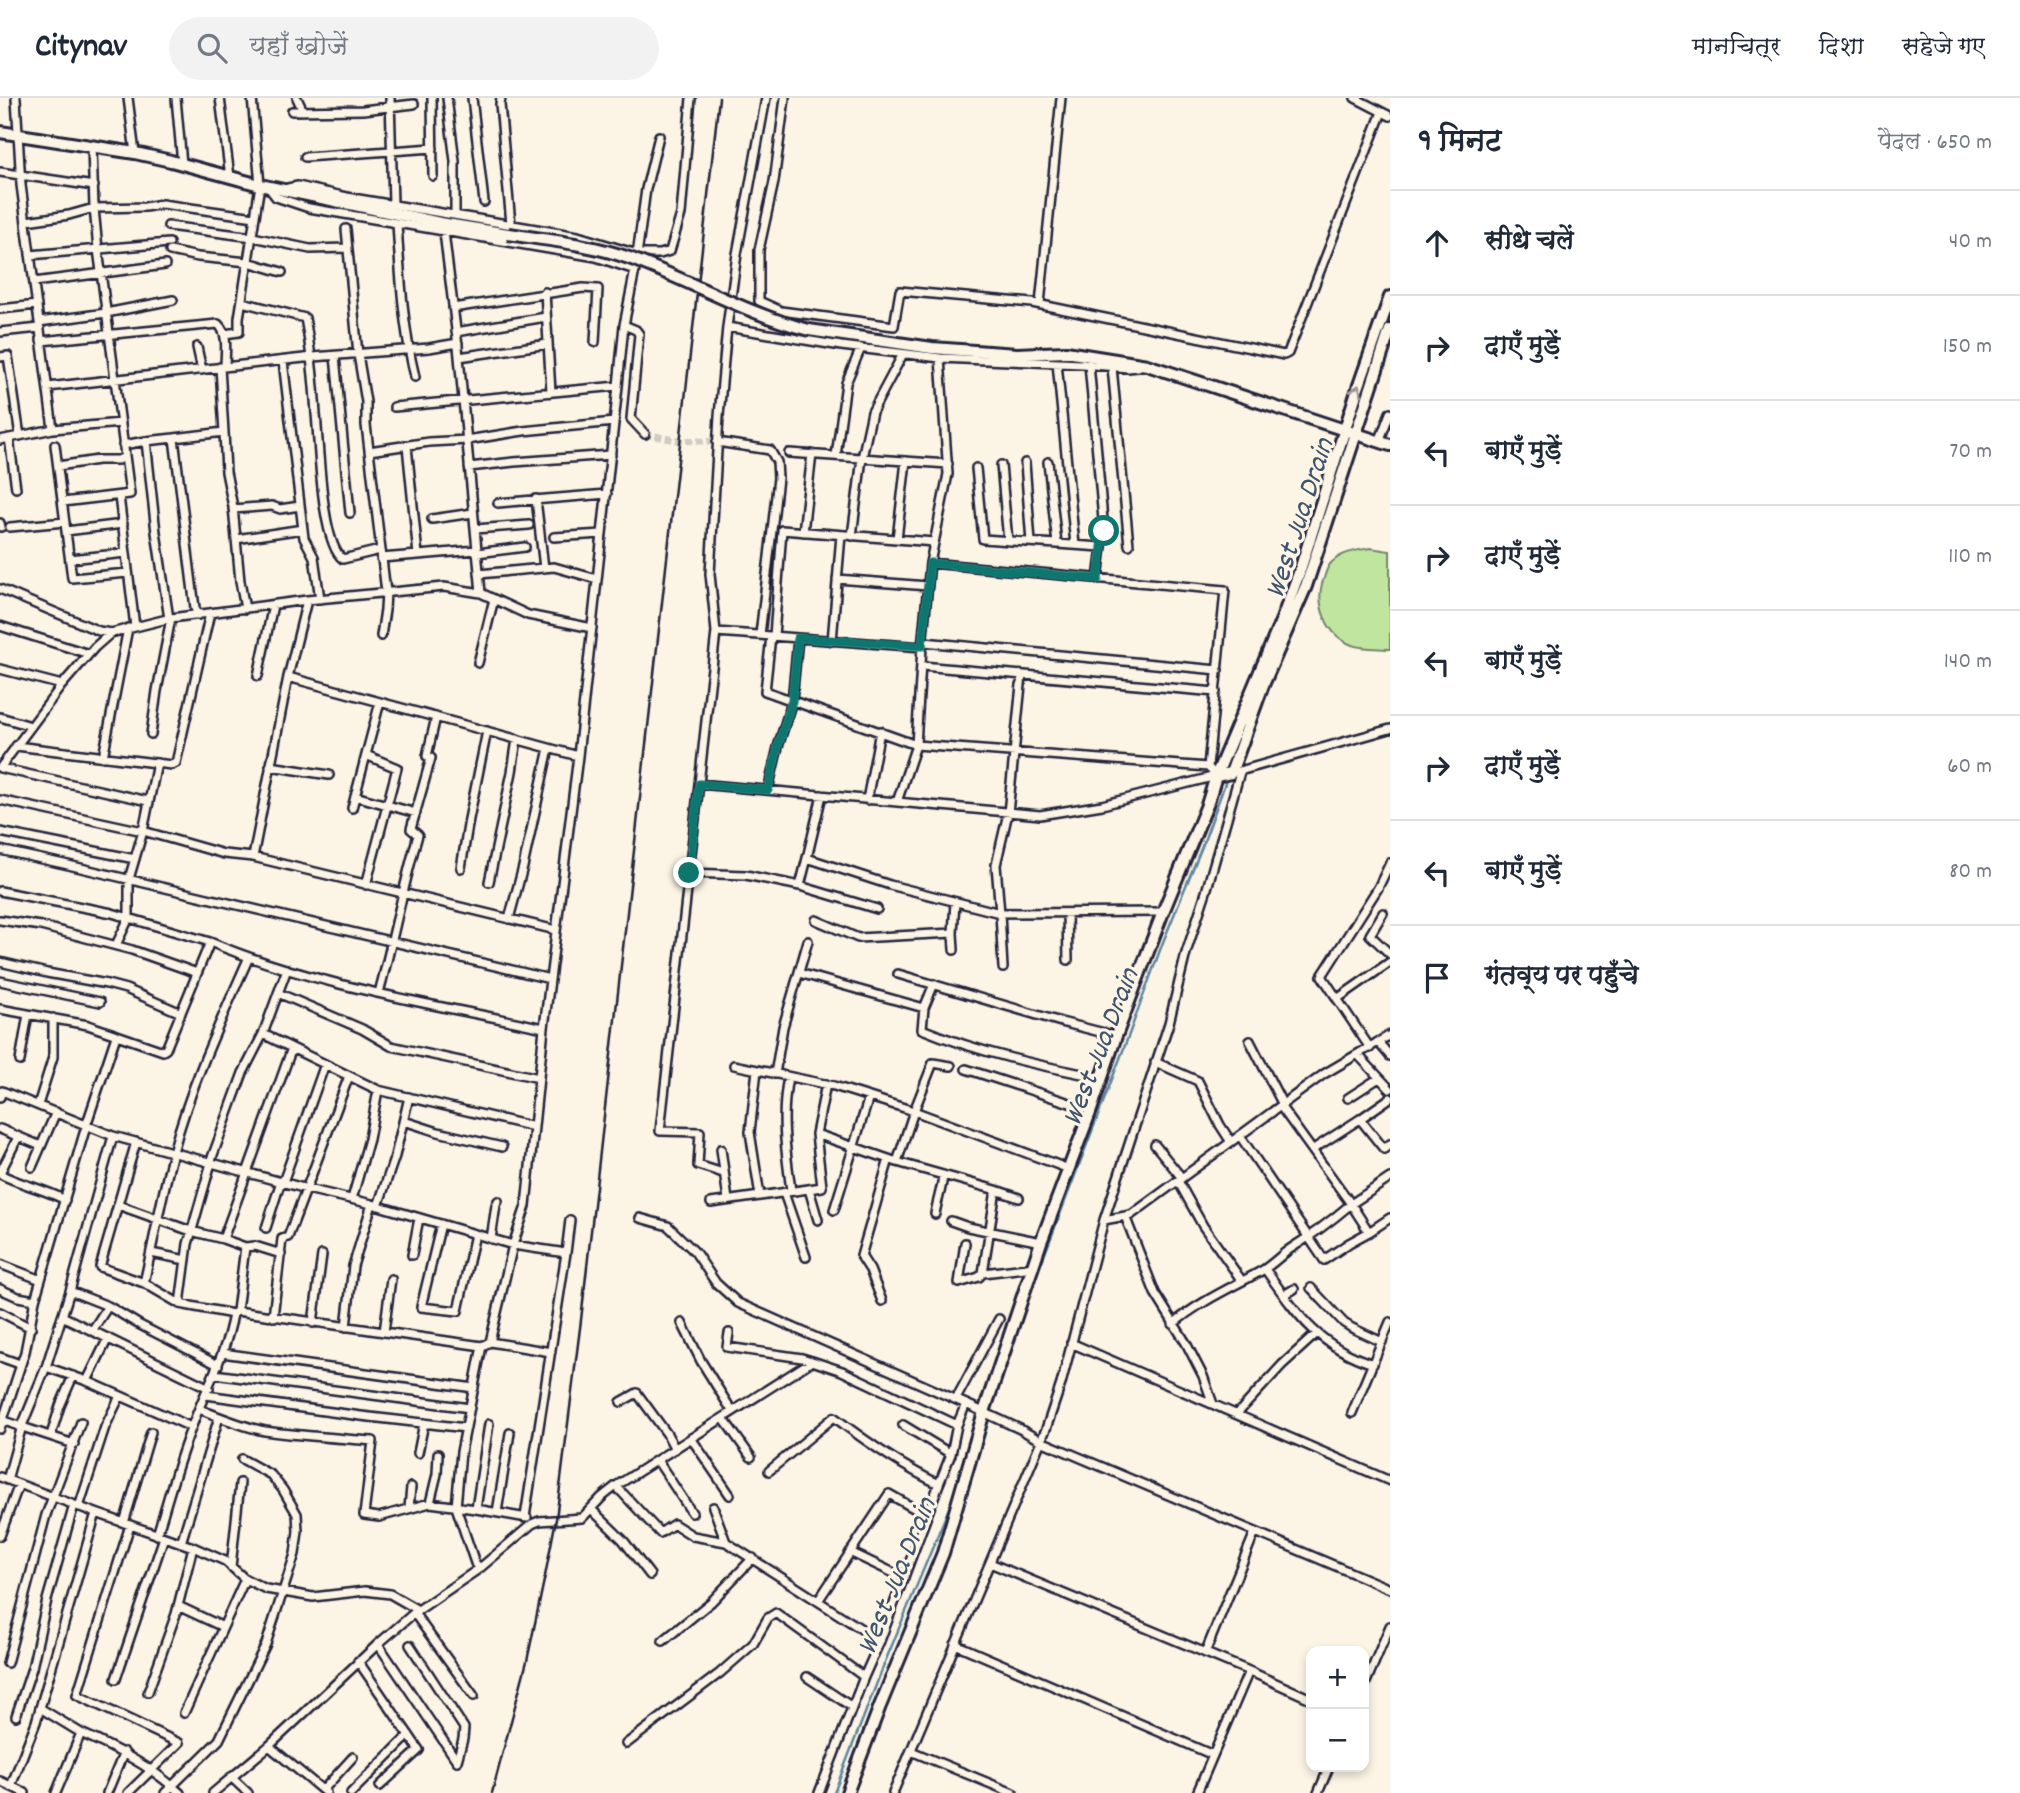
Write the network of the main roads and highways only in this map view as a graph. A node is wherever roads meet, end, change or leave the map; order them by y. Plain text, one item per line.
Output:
1 (0, 132) edge
2 (1390, 297) edge
3 (1390, 330) edge
4 (1350, 432) junction
5 (1385, 443) edge
6 (1212, 772) junction
7 (847, 1793) edge

1 - 4 main road, bridge
4 -> 2 main road
3 - 4 main road
4 - 5 main road
4 - 6 main road
4 - 6 main road
6 - 7 main road

